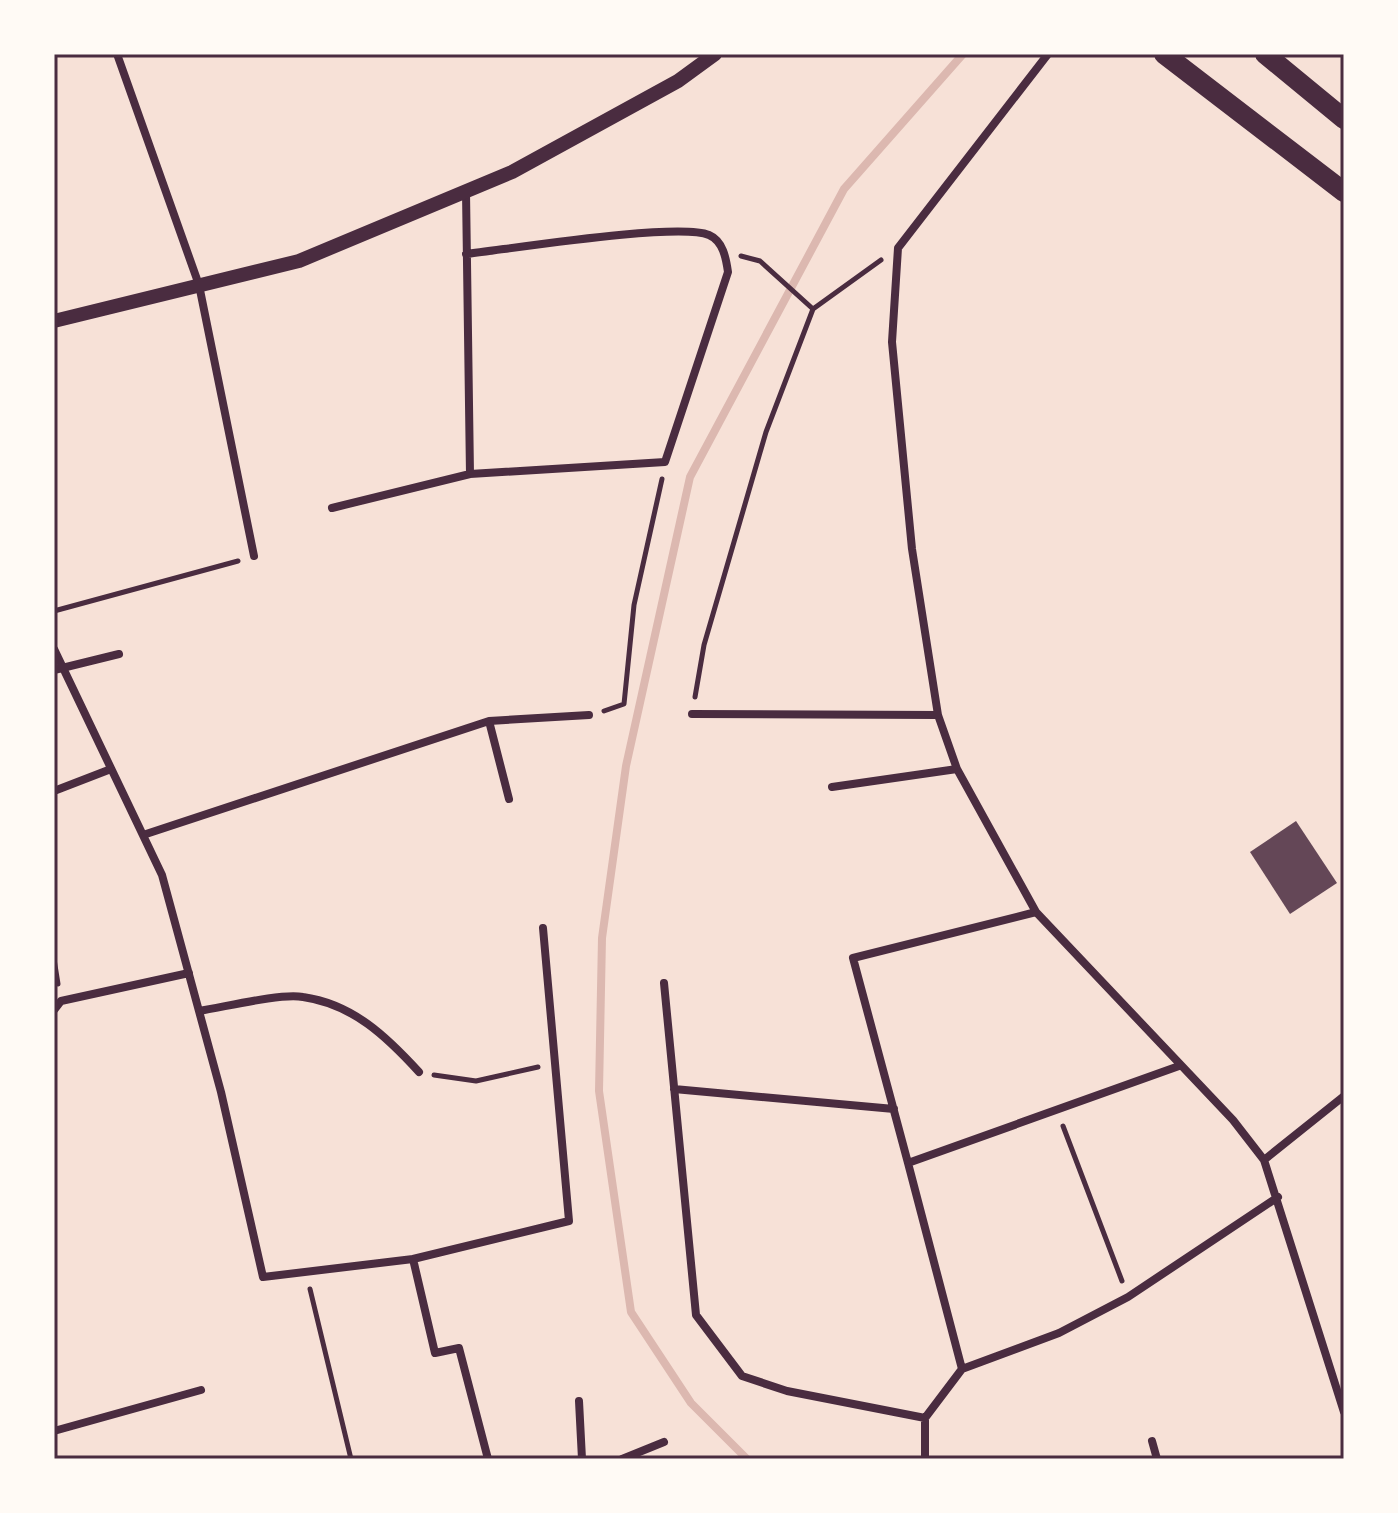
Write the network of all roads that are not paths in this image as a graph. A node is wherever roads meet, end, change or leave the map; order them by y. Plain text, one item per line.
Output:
1 (117, 54) edge
2 (715, 54) edge
3 (1048, 54) edge
4 (1164, 54) edge
5 (1265, 54) edge
6 (1344, 119) edge
7 (466, 192) junction
8 (1344, 192) edge
9 (466, 254) junction
10 (199, 285) junction
11 (54, 321) edge
12 (470, 474) junction
13 (332, 508) dead end
14 (254, 556) road end
15 (54, 649) edge
16 (119, 654) dead end
17 (58, 669) edge
18 (692, 714) road end
19 (589, 715) road end
20 (938, 715) junction
21 (489, 721) junction
22 (111, 769) junction
23 (957, 769) junction
24 (832, 787) dead end
25 (54, 791) edge
26 (509, 799) dead end
27 (143, 835) junction
28 (1036, 912) junction
29 (543, 928) dead end
30 (189, 973) junction
31 (664, 983) dead end
32 (58, 999) edge
33 (54, 1010) edge
34 (199, 1011) junction
35 (1179, 1066) junction
36 (419, 1072) road end
37 (674, 1089) junction
38 (1344, 1096) edge
39 (894, 1109) junction
40 (1264, 1160) junction
41 (908, 1163) junction
42 (1278, 1197) junction
43 (413, 1259) junction
44 (962, 1369) junction
45 (201, 1390) dead end
46 (579, 1401) dead end
47 (1344, 1412) edge
48 (925, 1418) junction
49 (54, 1431) edge
50 (1152, 1441) dead end
51 (664, 1442) dead end
52 (488, 1459) edge
53 (582, 1459) edge
54 (622, 1459) edge
55 (925, 1459) edge
56 (1157, 1459) edge

1 - 10 street
2 - 7 street
3 - 20 street
4 - 8 main road
5 - 6 main road
7 - 9 street
7 - 10 street
9 - 12 street
9 - 12 street
10 - 11 street
10 - 14 street
12 - 13 street
15 - 17 street
16 - 17 street
17 - 22 street
18 - 20 street
19 - 21 street
20 - 23 street
21 - 26 street
21 - 27 street
22 - 25 street
22 - 27 street
23 - 24 street
23 - 28 street
27 - 30 street
28 - 35 street
28 - 39 street
29 - 43 street
30 - 32 street
30 - 34 street
31 - 37 street
32 - 33 street
34 - 36 street
34 - 43 street
35 - 40 street
35 - 41 street
37 - 39 street
37 - 48 street
38 - 40 street
39 - 41 street
40 - 42 street
41 - 44 street
42 - 44 street
42 - 47 street
43 - 52 street
44 - 48 street
45 - 49 street
46 - 53 street
48 - 55 street
50 - 56 street
51 - 54 street

